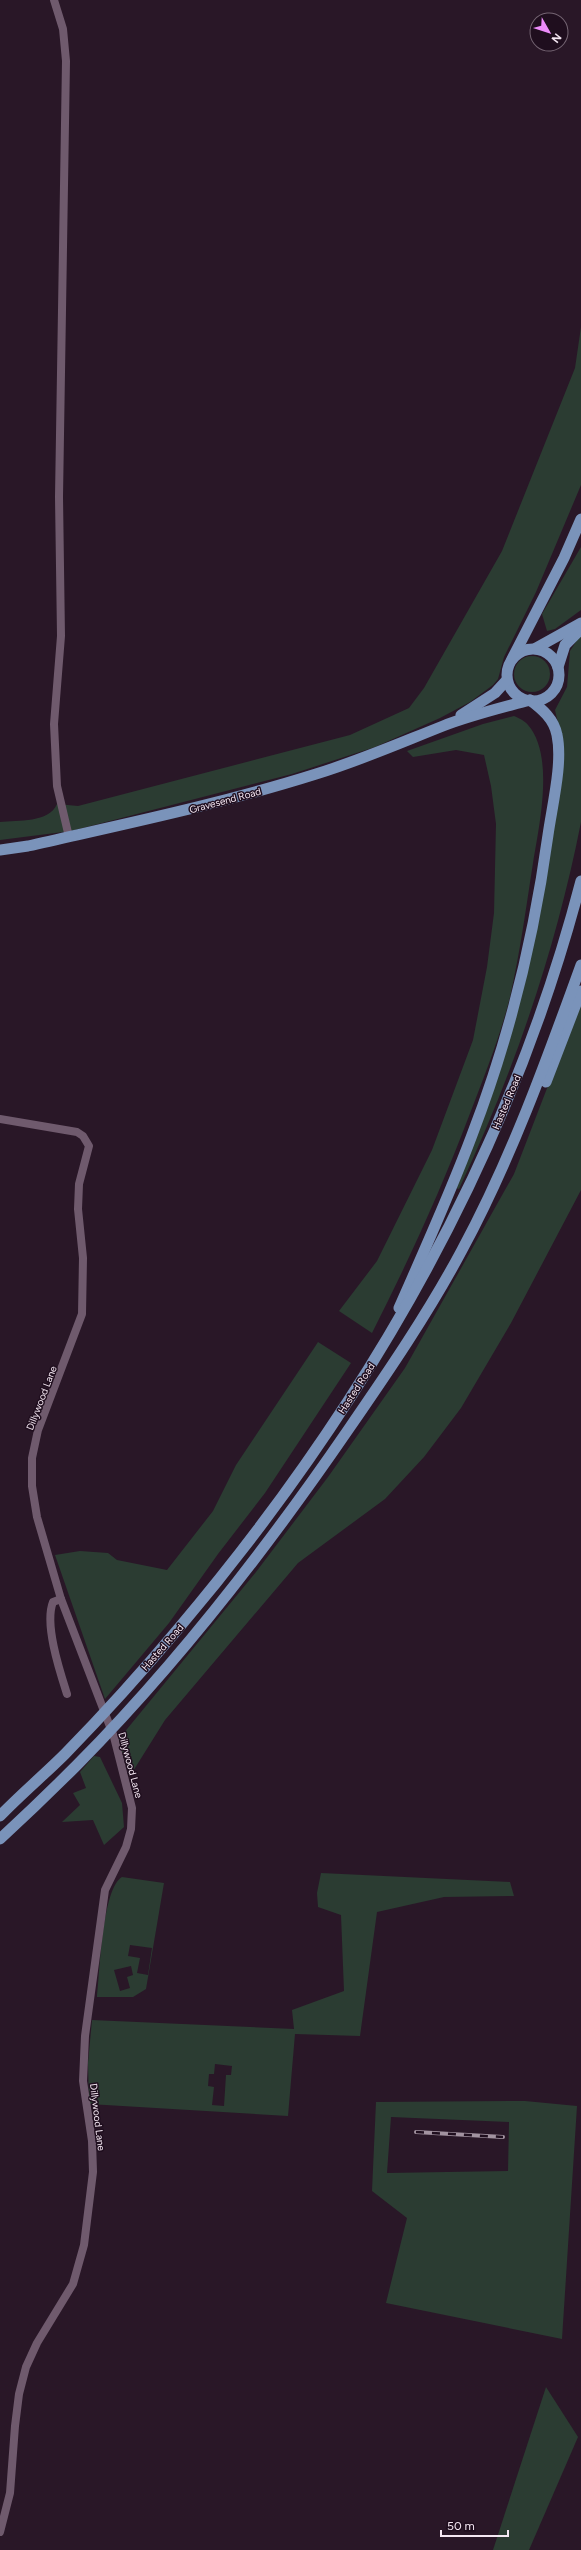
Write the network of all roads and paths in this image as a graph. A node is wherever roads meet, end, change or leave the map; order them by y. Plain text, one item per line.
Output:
1 (54, 0) edge
2 (581, 519) edge
3 (581, 623) edge
4 (581, 629) edge
5 (536, 648) junction
6 (510, 665) junction
7 (558, 667) junction
8 (506, 681) junction
9 (530, 700) junction
10 (444, 726) junction
11 (68, 837) junction
12 (0, 850) edge
13 (581, 881) edge
14 (581, 965) edge
15 (581, 991) edge
16 (0, 1119) edge
17 (462, 1251) junction
18 (378, 1354) junction
19 (61, 1599) junction
20 (67, 1694) dead end
21 (0, 1816) edge
22 (0, 1839) edge
23 (0, 2532) edge

1 - 11 street
2 - 6 main road
3 - 5 main road
4 - 7 main road
5 - 6 main road
5 - 7 main road
6 - 8 main road
7 - 9 main road
8 - 9 main road
8 - 10 main road, Gravesend Road
9 - 10 main road, Gravesend Road
9 - 18 main road
10 - 11 main road, Gravesend Road
11 - 12 main road, Gravesend Road
13 - 18 main road, Hasted Road
14 - 17 main road, Hasted Road
15 - 17 main road
16 - 19 street, Dillywood Lane
17 - 22 main road, Hasted Road
18 - 21 main road, Hasted Road
19 - 20 street
19 - 23 street, Dillywood Lane

